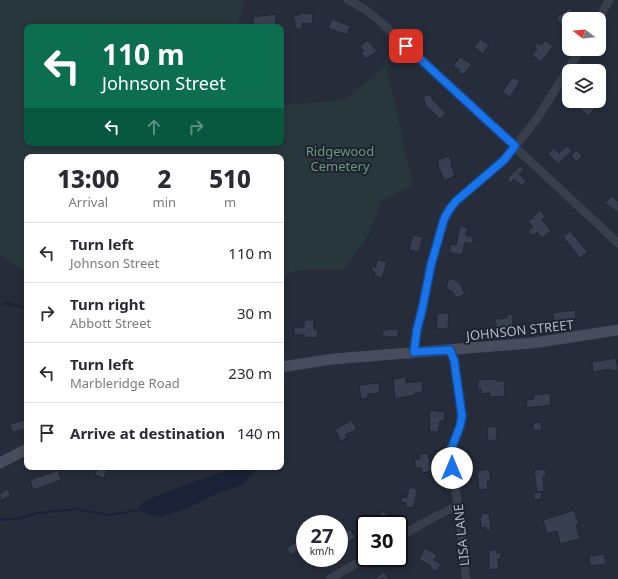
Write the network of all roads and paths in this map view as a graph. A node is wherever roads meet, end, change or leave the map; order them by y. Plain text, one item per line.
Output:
1 (348, 0) edge
2 (609, 0) edge
3 (603, 12) edge
4 (577, 56) edge
5 (515, 146) junction
6 (618, 244) edge
7 (618, 330) edge
8 (450, 350) junction
9 (414, 352) junction
10 (284, 367) edge
11 (24, 451) edge
12 (0, 463) edge
13 (458, 506) junction
14 (408, 533) edge
15 (356, 563) edge
16 (330, 579) edge
17 (466, 579) edge

1 - 5 street
2 - 3 street
4 - 5 street
5 - 6 street
5 - 9 street
7 - 8 street, JOHNSON STREET
8 - 9 street, JOHNSON STREET
8 - 13 street, LISA LANE
9 - 10 street, JOHNSON STREET
11 - 12 street
13 - 14 street
13 - 17 street, LISA LANE
15 - 16 street

